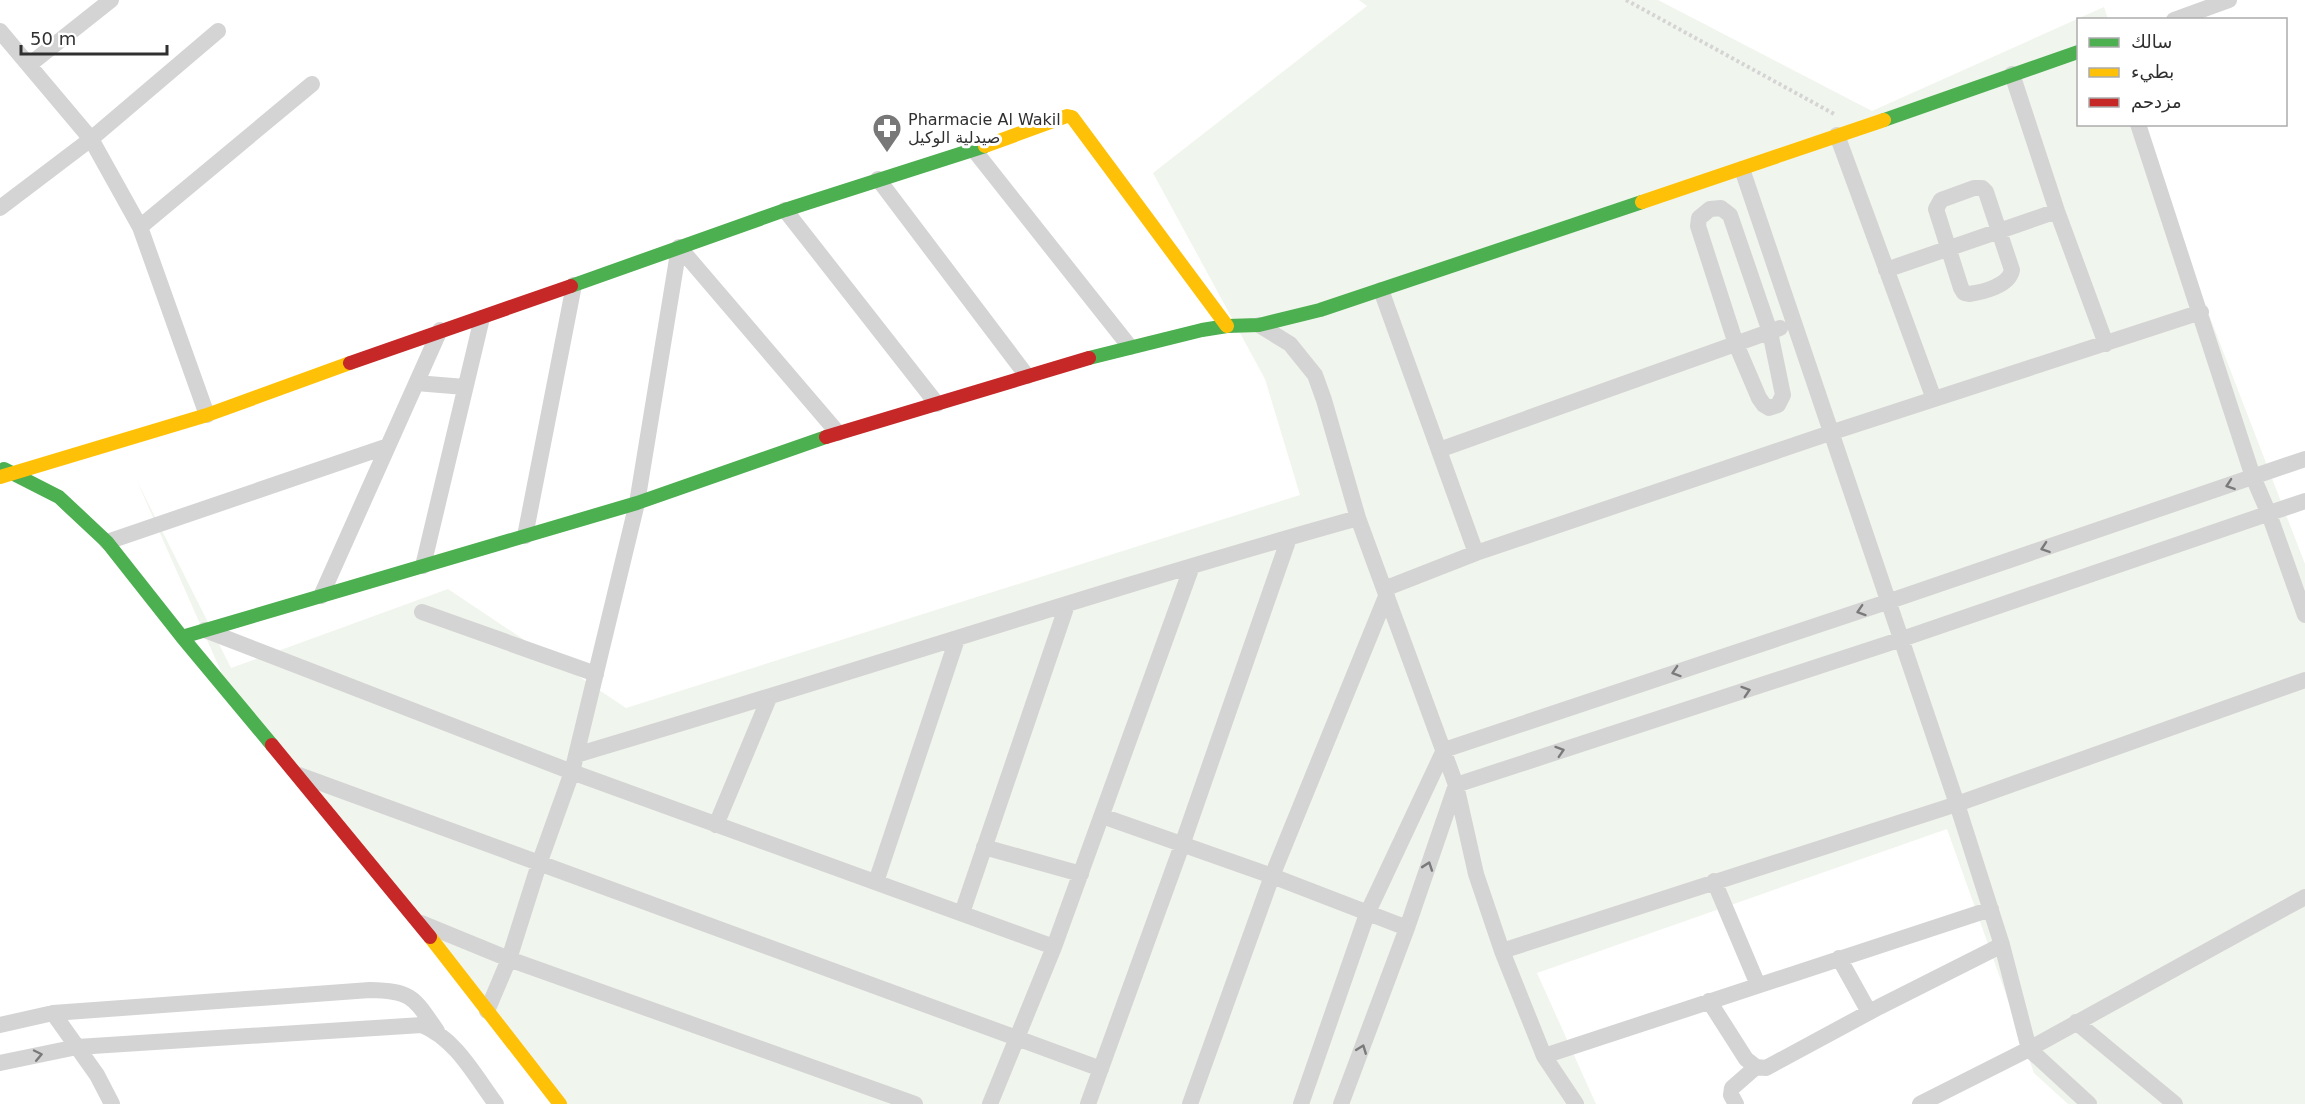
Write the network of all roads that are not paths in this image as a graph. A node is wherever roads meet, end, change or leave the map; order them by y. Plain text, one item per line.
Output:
1 (111, 0) edge
2 (2229, 0) edge
3 (2180, 18) edge
4 (0, 31) edge
5 (218, 31) dead end
6 (2077, 53) edge
7 (29, 65) junction
8 (2012, 74) junction
9 (312, 84) dead end
10 (2139, 126) edge
11 (1837, 135) junction
12 (91, 139) junction
13 (974, 150) junction
14 (1742, 169) junction
15 (878, 179) junction
16 (0, 208) edge
17 (785, 210) junction
18 (2057, 211) junction
19 (140, 226) junction
20 (2000, 231) junction
21 (679, 247) junction
22 (1948, 248) junction
23 (1886, 270) junction
24 (574, 285) junction
25 (1381, 290) junction
26 (2201, 312) junction
27 (482, 318) junction
28 (1793, 323) junction
29 (1259, 325) junction
30 (1227, 326) junction
31 (440, 330) junction
32 (1770, 332) junction
33 (1736, 344) junction
34 (2106, 344) junction
35 (1130, 347) junction
36 (1027, 376) junction
37 (416, 382) junction
38 (465, 387) junction
39 (1934, 399) junction
40 (937, 404) junction
41 (207, 415) junction
42 (838, 433) junction
43 (1830, 433) junction
44 (388, 446) junction
45 (1439, 450) junction
46 (2305, 459) edge
47 (4, 472) edge
48 (2253, 477) junction
49 (2305, 501) edge
50 (637, 503) junction
51 (2269, 514) junction
52 (1358, 518) junction
53 (525, 536) junction
54 (1289, 538) junction
55 (107, 542) junction
56 (1476, 552) junction
57 (423, 566) junction
58 (1192, 566) junction
59 (1385, 592) junction
60 (321, 596) junction
61 (1887, 602) junction
62 (1067, 605) junction
63 (422, 612) dead end
64 (2305, 615) edge
65 (205, 630) junction
66 (182, 637) junction
67 (957, 639) junction
68 (1902, 639) junction
69 (596, 674) junction
70 (2305, 680) edge
71 (769, 698) junction
72 (1444, 750) junction
73 (576, 755) junction
74 (572, 772) junction
75 (299, 775) junction
76 (1456, 785) junction
77 (1957, 804) junction
78 (1102, 816) junction
79 (717, 825) junction
80 (1182, 845) junction
81 (984, 847) junction
82 (539, 864) junction
83 (1081, 874) junction
84 (1272, 876) junction
85 (1714, 881) junction
86 (876, 882) junction
87 (2305, 897) edge
88 (1991, 909) junction
89 (962, 914) junction
90 (1366, 914) junction
91 (420, 923) junction
92 (1407, 928) junction
93 (2002, 945) junction
94 (1054, 947) junction
95 (1502, 951) junction
96 (1839, 958) junction
97 (509, 959) junction
98 (1758, 985) junction
99 (1709, 1001) junction
100 (487, 1011) junction
101 (1869, 1012) junction
102 (53, 1013) junction
103 (2076, 1022) junction
104 (0, 1025) edge
105 (438, 1032) junction
106 (1017, 1037) junction
107 (77, 1047) junction
108 (2029, 1048) junction
109 (1544, 1056) junction
110 (0, 1063) edge
111 (1756, 1066) junction
112 (1101, 1069) junction
113 (112, 1104) edge
114 (496, 1104) edge
115 (560, 1104) edge
116 (915, 1104) edge
117 (990, 1104) edge
118 (1088, 1104) edge
119 (1190, 1104) edge
120 (1301, 1104) edge
121 (1341, 1104) edge
122 (1576, 1104) edge
123 (1736, 1104) edge
124 (1920, 1104) edge
125 (2089, 1104) edge
126 (2175, 1104) edge

1 - 7 street
2 - 3 street
4 - 7 street
5 - 12 street
6 - 8 street
7 - 12 street
8 - 11 street
8 - 18 street
9 - 19 street
10 - 26 street
11 - 14 street
11 - 23 street
12 - 16 street
12 - 19 street
13 - 15 street
13 - 30 street
13 - 35 street
14 - 25 street
14 - 28 street
15 - 17 street
15 - 36 street
17 - 21 street
17 - 40 street
18 - 20 street
18 - 34 street
19 - 41 street
20 - 22 street
20 - 22 street
20 - 22 street
21 - 24 street
21 - 42 street
21 - 50 street
22 - 23 street
23 - 39 street
24 - 27 street
24 - 53 street
25 - 29 street
25 - 45 street
26 - 34 street
26 - 48 street
27 - 31 street
27 - 38 street
28 - 32 street
28 - 43 street
29 - 30 street
29 - 52 street
30 - 35 street
31 - 37 street
31 - 41 street
32 - 33 street
32 - 33 street
32 - 33 street
33 - 45 street
34 - 39 street
35 - 36 street
36 - 40 street
37 - 38 street
37 - 44 street
38 - 57 street
39 - 43 street
40 - 42 street
41 - 47 street
42 - 50 street
43 - 56 street
43 - 61 street
44 - 55 street
44 - 60 street
45 - 56 street
46 - 48 street
47 - 55 street
48 - 51 street
48 -> 61 street
49 - 51 street
50 - 53 street
50 - 69 street
51 - 64 street
51 - 68 street
52 - 54 street
52 - 59 street
53 - 57 street
54 - 58 street
54 - 80 street
55 - 66 street
56 - 59 street
57 - 60 street
58 - 62 street
58 - 78 street
59 - 72 street
59 - 84 street
60 - 65 street
61 - 68 street
61 -> 72 street
62 - 67 street
62 - 81 street
63 - 69 street
65 - 66 street
65 - 74 street
66 - 75 street
67 - 71 street
67 - 86 street
76 -> 68 street
68 - 77 street
69 - 73 street
70 - 77 street
71 - 73 street
71 - 79 street
72 - 76 street
72 - 90 street
73 - 74 street
74 - 79 street
74 - 82 street
75 - 82 street
75 - 91 street
92 -> 76 street
76 - 95 street
77 - 85 street
77 - 88 street
78 - 80 street
78 - 83 street
79 - 86 street
80 - 84 street
80 - 112 street
81 - 83 street
81 - 89 street
82 - 97 street
82 - 106 street
83 - 94 street
84 - 90 street
84 - 119 street
85 - 95 street
85 - 98 street
86 - 89 street
87 - 103 street
88 - 93 street
88 - 96 street
89 - 94 street
90 - 92 street
90 - 120 street
91 - 97 street
91 - 100 street
121 -> 92 street
93 - 101 street
93 - 108 street
94 - 106 street
95 - 109 street
96 - 98 street
96 - 101 street
97 - 100 street
97 - 116 street
98 - 99 street
99 - 109 street
99 - 111 street
100 - 115 street
101 - 111 street
102 - 104 street
102 - 105 street
102 - 107 street
103 - 108 street
103 - 126 street
105 - 107 street
105 - 114 street
106 - 112 street
106 - 117 street
110 -> 107 street
107 - 113 street
108 - 124 street
108 - 125 street
109 - 122 street
111 - 123 street
112 - 118 street

